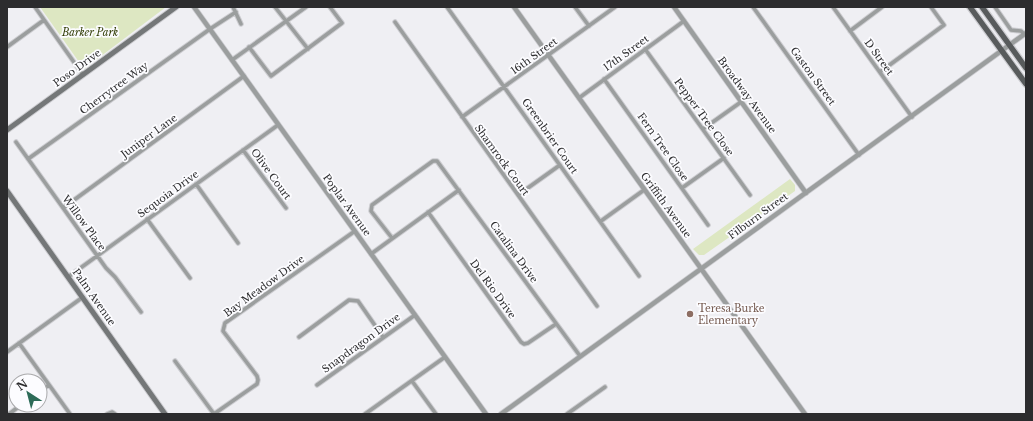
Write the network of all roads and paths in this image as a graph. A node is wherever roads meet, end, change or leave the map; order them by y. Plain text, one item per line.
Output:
1 (35, 7) edge
2 (176, 7) edge
3 (194, 7) edge
4 (233, 7) edge
5 (275, 7) edge
6 (306, 7) edge
7 (330, 7) edge
8 (447, 7) edge
9 (514, 7) edge
10 (575, 7) edge
11 (615, 7) edge
12 (674, 7) edge
13 (753, 7) edge
14 (833, 7) edge
15 (882, 7) edge
16 (932, 7) edge
17 (970, 7) edge
18 (982, 7) edge
19 (995, 7) edge
20 (236, 12) junction
21 (44, 20) junction
22 (684, 21) junction
23 (287, 22) junction
24 (395, 22) dead end
25 (240, 24) dead end
26 (589, 26) junction
27 (210, 29) junction
28 (850, 30) junction
29 (1025, 34) edge
30 (1009, 45) junction
31 (7, 47) edge
32 (249, 47) junction
33 (308, 49) junction
34 (646, 49) junction
35 (1001, 50) junction
36 (548, 56) junction
37 (232, 60) junction
38 (1026, 68) edge
39 (880, 72) junction
40 (83, 74) junction
41 (244, 76) junction
42 (604, 79) junction
43 (1026, 84) edge
44 (505, 86) junction
45 (579, 98) junction
46 (741, 102) junction
47 (912, 116) junction
48 (462, 117) junction
49 (278, 125) junction
50 (703, 129) junction
51 (7, 130) edge
52 (16, 142) dead end
53 (243, 150) junction
54 (859, 155) junction
55 (724, 158) junction
56 (28, 160) junction
57 (560, 165) junction
58 (196, 184) junction
59 (682, 188) junction
60 (459, 190) junction
61 (644, 190) junction
62 (7, 191) edge
63 (806, 193) junction
64 (518, 195) junction
65 (750, 195) dead end
66 (63, 208) junction
67 (286, 208) dead end
68 (428, 212) junction
69 (147, 219) junction
70 (601, 221) junction
71 (708, 225) dead end
72 (355, 231) junction
73 (392, 238) junction
74 (238, 243) dead end
75 (371, 254) junction
76 (97, 256) junction
77 (701, 269) junction
78 (68, 276) junction
79 (639, 276) dead end
80 (190, 278) dead end
81 (83, 297) junction
82 (598, 306) dead end
83 (141, 312) dead end
84 (415, 315) junction
85 (556, 324) junction
86 (299, 336) dead end
87 (383, 337) junction
88 (19, 343) junction
89 (7, 352) edge
90 (580, 356) junction
91 (445, 357) junction
92 (175, 361) dead end
93 (412, 381) junction
94 (49, 385) joint
95 (317, 385) dead end
96 (605, 387) dead end
97 (70, 414) edge
98 (165, 414) edge
99 (214, 414) edge
100 (365, 414) edge
101 (436, 414) edge
102 (486, 414) edge
103 (500, 414) edge
104 (567, 414) edge
105 (805, 414) edge

1 - 21 street
2 - 40 main road, Poso Drive
3 - 27 street, Poplar Avenue
4 - 20 street
5 - 23 street
6 - 23 street
7 - 33 street
8 - 44 street, Greenbrier Court
9 - 36 street, Griffith Avenue
10 - 26 street
11 - 26 street, 16th Street
12 - 22 street, Broadway Avenue
13 - 54 street, Gaston Street
14 - 28 street, D Street
15 - 28 street
16 - 39 street
17 - 35 main road
18 - 30 main road
19 - 29 street
20 - 25 street
20 - 27 street, Cherrytree Way
21 - 31 street
21 - 40 street
22 - 34 street, 17th Street
22 - 46 street, Broadway Avenue
23 - 32 street
23 - 33 street
24 - 48 street, Shamrock Court
26 - 36 street, 16th Street
27 - 37 street, Poplar Avenue
27 - 56 street, Cherrytree Way
28 - 39 street, D Street
29 - 30 street, Filburn Street
30 - 35 street, Filburn Street
30 - 38 main road
32 - 33 street
32 - 37 street
34 - 42 street, 17th Street
34 - 50 street, Pepper Tree Close
35 - 43 main road
35 - 47 street, Filburn Street
36 - 44 street, 16th Street
36 - 45 street, Griffith Avenue
37 - 41 street, Poplar Avenue
39 - 47 street, D Street
40 - 51 main road, Poso Drive
41 - 49 street, Poplar Avenue
41 - 66 street, Juniper Lane
42 - 45 street, 17th Street
42 - 59 street, Fern Tree Close
44 - 48 street, 16th Street
44 - 57 street, Greenbrier Court
45 - 61 street, Griffith Avenue
46 - 50 street
46 - 63 street, Broadway Avenue
47 - 54 street, Filburn Street
48 - 64 street, Shamrock Court
49 - 53 street, Sequoia Drive
49 - 72 street, Poplar Avenue
50 - 55 street, Pepper Tree Close
52 - 56 street, Willow Place
53 - 58 street, Sequoia Drive
53 - 67 street, Olive Court
54 - 63 street, Filburn Street
55 - 59 street
55 - 65 street, Pepper Tree Close
56 - 66 street, Willow Place
57 - 64 street
57 - 70 street, Greenbrier Court
58 - 69 street, Sequoia Drive
58 - 74 street
59 - 71 street, Fern Tree Close
60 - 68 street
60 - 73 street, Catalina Drive
60 - 85 street, Catalina Drive
61 - 70 street
61 - 77 street, Griffith Avenue
62 - 78 main road, Palm Avenue
63 - 77 street, Filburn Street
64 - 82 street, Shamrock Court
66 - 76 street, Willow Place
68 - 73 street
68 - 85 street, Del Rio Drive
69 - 76 street, Sequoia Drive
69 - 80 street
70 - 79 street, Greenbrier Court
72 - 75 street, Poplar Avenue
72 - 99 street, Bay Meadow Drive
73 - 75 street
75 - 84 street, Poplar Avenue
76 - 78 street, Sequoia Drive
76 - 83 street, Willow Place
77 - 90 street, Filburn Street
77 - 105 street, Griffith Avenue
78 - 81 main road, Palm Avenue
81 - 88 street
81 - 98 main road, Palm Avenue
84 - 87 street, Snapdragon Drive
84 - 91 street, Poplar Avenue
85 - 90 street, Catalina Drive
86 - 87 street
87 - 95 street, Snapdragon Drive
88 - 89 street
88 - 94 street
90 - 103 street, Filburn Street
91 - 93 street
91 - 102 street, Poplar Avenue
92 - 99 street
93 - 100 street
93 - 101 street
94 - 97 street
96 - 104 street

